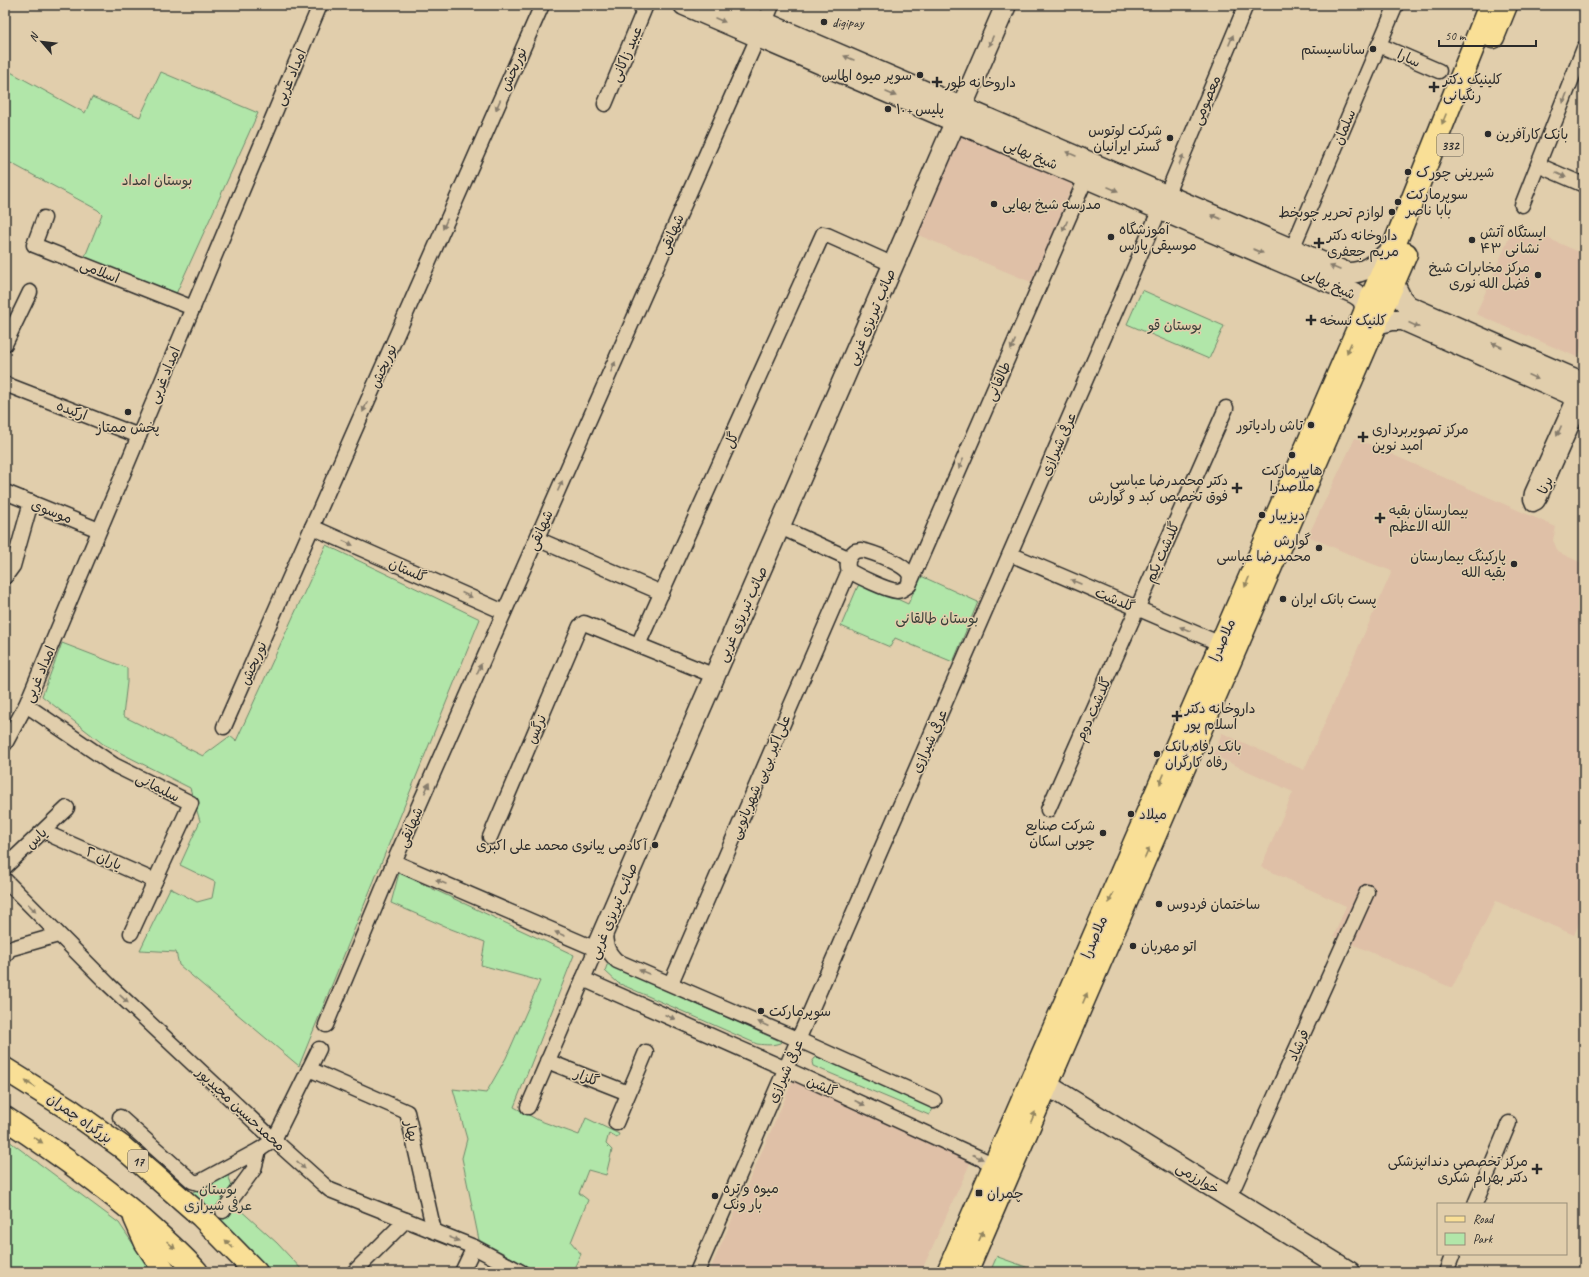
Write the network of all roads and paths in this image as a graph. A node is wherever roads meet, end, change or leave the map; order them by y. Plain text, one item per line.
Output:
1 (320, 5) edge
2 (542, 5) edge
3 (646, 5) edge
4 (684, 5) edge
5 (724, 5) edge
6 (1006, 5) edge
7 (1246, 5) edge
8 (1396, 5) edge
9 (1490, 5) edge
10 (1506, 5) edge
11 (765, 21) edge
12 (1379, 45) junction
13 (1584, 48) edge
14 (1439, 71) dead end
15 (605, 104) dead end
16 (959, 114) junction
17 (1538, 165) junction
18 (1086, 178) junction
19 (1584, 185) edge
20 (1163, 202) junction
21 (1522, 205) dead end
22 (44, 218) dead end
23 (1234, 233) junction
24 (1393, 248) junction
25 (1292, 249) junction
26 (894, 265) junction
27 (1365, 270) junction
28 (1397, 291) junction
29 (30, 292) dead end
30 (1356, 294) junction
31 (193, 308) junction
32 (1377, 319) junction
33 (5, 344) edge
34 (5, 384) edge
35 (1582, 390) edge
36 (1226, 408) dead end
37 (139, 436) junction
38 (5, 492) edge
39 (31, 502) junction
40 (780, 527) junction
41 (312, 528) junction
42 (100, 530) junction
43 (537, 539) junction
44 (1010, 554) junction
45 (849, 564) junction
46 (5, 577) edge
47 (909, 585) junction
48 (662, 593) junction
49 (1138, 609) junction
50 (504, 612) junction
51 (1221, 644) junction
52 (638, 645) junction
53 (715, 676) junction
54 (26, 705) junction
55 (224, 727) dead end
56 (5, 744) edge
57 (67, 808) dead end
58 (1048, 810) dead end
59 (53, 836) dead end
60 (490, 837) dead end
61 (394, 862) junction
62 (5, 867) edge
63 (5, 880) edge
64 (155, 881) junction
65 (1367, 892) dead end
66 (605, 929) junction
67 (131, 933) dead end
68 (58, 935) junction
69 (596, 949) junction
70 (5, 956) edge
71 (583, 979) junction
72 (671, 983) junction
73 (326, 1025) dead end
74 (799, 1040) junction
75 (319, 1049) dead end
76 (646, 1052) dead end
77 (547, 1061) junction
78 (5, 1069) edge
79 (308, 1069) junction
80 (786, 1069) junction
81 (1047, 1085) junction
82 (628, 1093) junction
83 (934, 1101) dead end
84 (528, 1106) dead end
85 (120, 1117) dead end
86 (5, 1118) edge
87 (616, 1124) dead end
88 (1509, 1124) dead end
89 (274, 1140) junction
90 (259, 1150) junction
91 (995, 1165) junction
92 (1229, 1198) junction
93 (1475, 1203) edge
94 (131, 1210) junction
95 (223, 1211) dead end
96 (406, 1220) junction
97 (434, 1231) junction
98 (474, 1247) junction
99 (1453, 1255) edge
100 (164, 1272) edge
101 (197, 1272) edge
102 (256, 1272) edge
103 (354, 1272) edge
104 (462, 1272) edge
105 (521, 1272) edge
106 (697, 1272) edge
107 (948, 1272) edge
108 (966, 1272) edge
109 (1350, 1272) edge
110 (1446, 1272) edge

1 - 31 street, امداد غربی
2 -> 41 street, نوربخش
3 - 15 street, عبید زاکانی
4 -> 11 main road, شیخ بهایی
5 - 11 main road, شیخ بهایی
6 -> 16 main road, صائب تبریزی غربی
20 -> 7 street, معصومی
8 - 12 street, سلمان
9 -> 24 main road, ملاصدرا / 332
10 - 28 main road, ملاصدرا / 332
11 - 16 main road, شیخ بهایی
43 -> 11 street, شهانقی
12 - 14 street, سارا
12 - 25 street, سلمان
13 -> 17 street
16 - 18 main road, شیخ بهایی
20 -> 16 main road, شیخ بهایی
16 - 26 main road, صائب تبریزی غربی
17 -> 19 street
17 - 21 street
18 -> 20 main road, شیخ بهایی
18 -> 47 street, طالقانی
20 - 23 main road, شیخ بهایی
20 - 44 street, عرفی شیرازی
22 - 31 street, اسلامی
23 - 25 main road, شیخ بهایی
23 -> 30 main road, شیخ بهایی
24 - 27 main road, شیخ بهایی
24 - 32 main road, ملاصدرا / 332
27 -> 25 main road, شیخ بهایی
26 - 40 main road, صائب تبریزی غربی
26 - 48 street, گل
27 - 30 main road
28 - 32 main road, ملاصدرا / 332
35 -> 28 main road
29 - 33 street
30 - 32 main road, شیخ بهایی
31 - 37 street, امداد غربی
32 -> 35 main road
32 -> 51 main road, ملاصدرا / 332
81 -> 32 main road, ملاصدرا / 332
34 - 37 street, ارکیده
35 -> 35 street, برنا
36 - 49 street, گلدشت یکم
37 - 42 street, امداد غربی
38 - 39 street, موسوی
39 - 42 street, موسوی
39 - 46 street
40 - 45 street
40 - 53 main road, صائب تبریزی غربی
41 -> 50 street, گلستان
41 - 55 street, نوربخش
42 - 54 street, امداد غربی
43 - 48 street
43 - 50 street, شهانقی
49 -> 44 street, گلدشت
44 - 74 street, عرفی شیرازی
45 - 47 street
45 - 47 street
45 - 72 street, علی‌اکبر بی‌بی شهربانویی
48 - 52 street, گل
51 -> 49 street, گلدشت
49 - 58 street, گلدشت دوم
61 -> 50 street, شهانقی
51 -> 91 main road, ملاصدرا / 332
52 - 53 street
52 - 60 street, نرگس
53 - 66 main road, صائب تبریزی غربی
54 - 56 street, امداد غربی
54 - 64 street, سلیمانی
57 - 62 street, یاس
59 - 64 street, یاران ٢
69 -> 61 street
61 - 73 street, شهانقی
63 -> 68 street, محمدحسین مجیدپور
64 - 67 street, سلیمانی
65 - 92 street, فرشاد
66 - 69 main road, صائب تبریزی غربی
72 -> 66 street
68 - 70 street
68 -> 89 street, محمدحسین مجیدپور
69 - 71 street, صائب تبریزی غربی
71 - 77 street, صائب تبریزی غربی
71 -> 80 street, گلشن
74 -> 72 street
74 - 80 street, عرفی شیرازی
74 - 83 street
75 - 79 street
76 - 82 street
77 - 82 street, گلزار
77 - 84 street, صائب تبریزی غربی
102 -> 78 main road, بزرگراه چمران / 17
79 - 89 street
79 - 97 street, بهار
80 -> 91 street, گلشن
80 - 106 street, عرفی شیرازی
81 - 92 main road, خوارزمی
108 -> 81 main road, ملاصدرا / 332
82 - 87 street
85 - 90 street
86 -> 94 main road
88 - 93 street
89 - 90 street
89 -> 96 street, محمدحسین مجیدپور
90 - 95 street
91 - 107 main road, ملاصدرا / 332
92 - 109 main road, خوارزمی
94 - 100 main road
94 -> 101 main road
96 - 97 street, محمدحسین مجیدپور
96 - 103 street
97 -> 98 street, محمدحسین مجیدپور
98 - 104 street
98 - 105 street, محمدحسین مجیدپور
99 - 110 street

